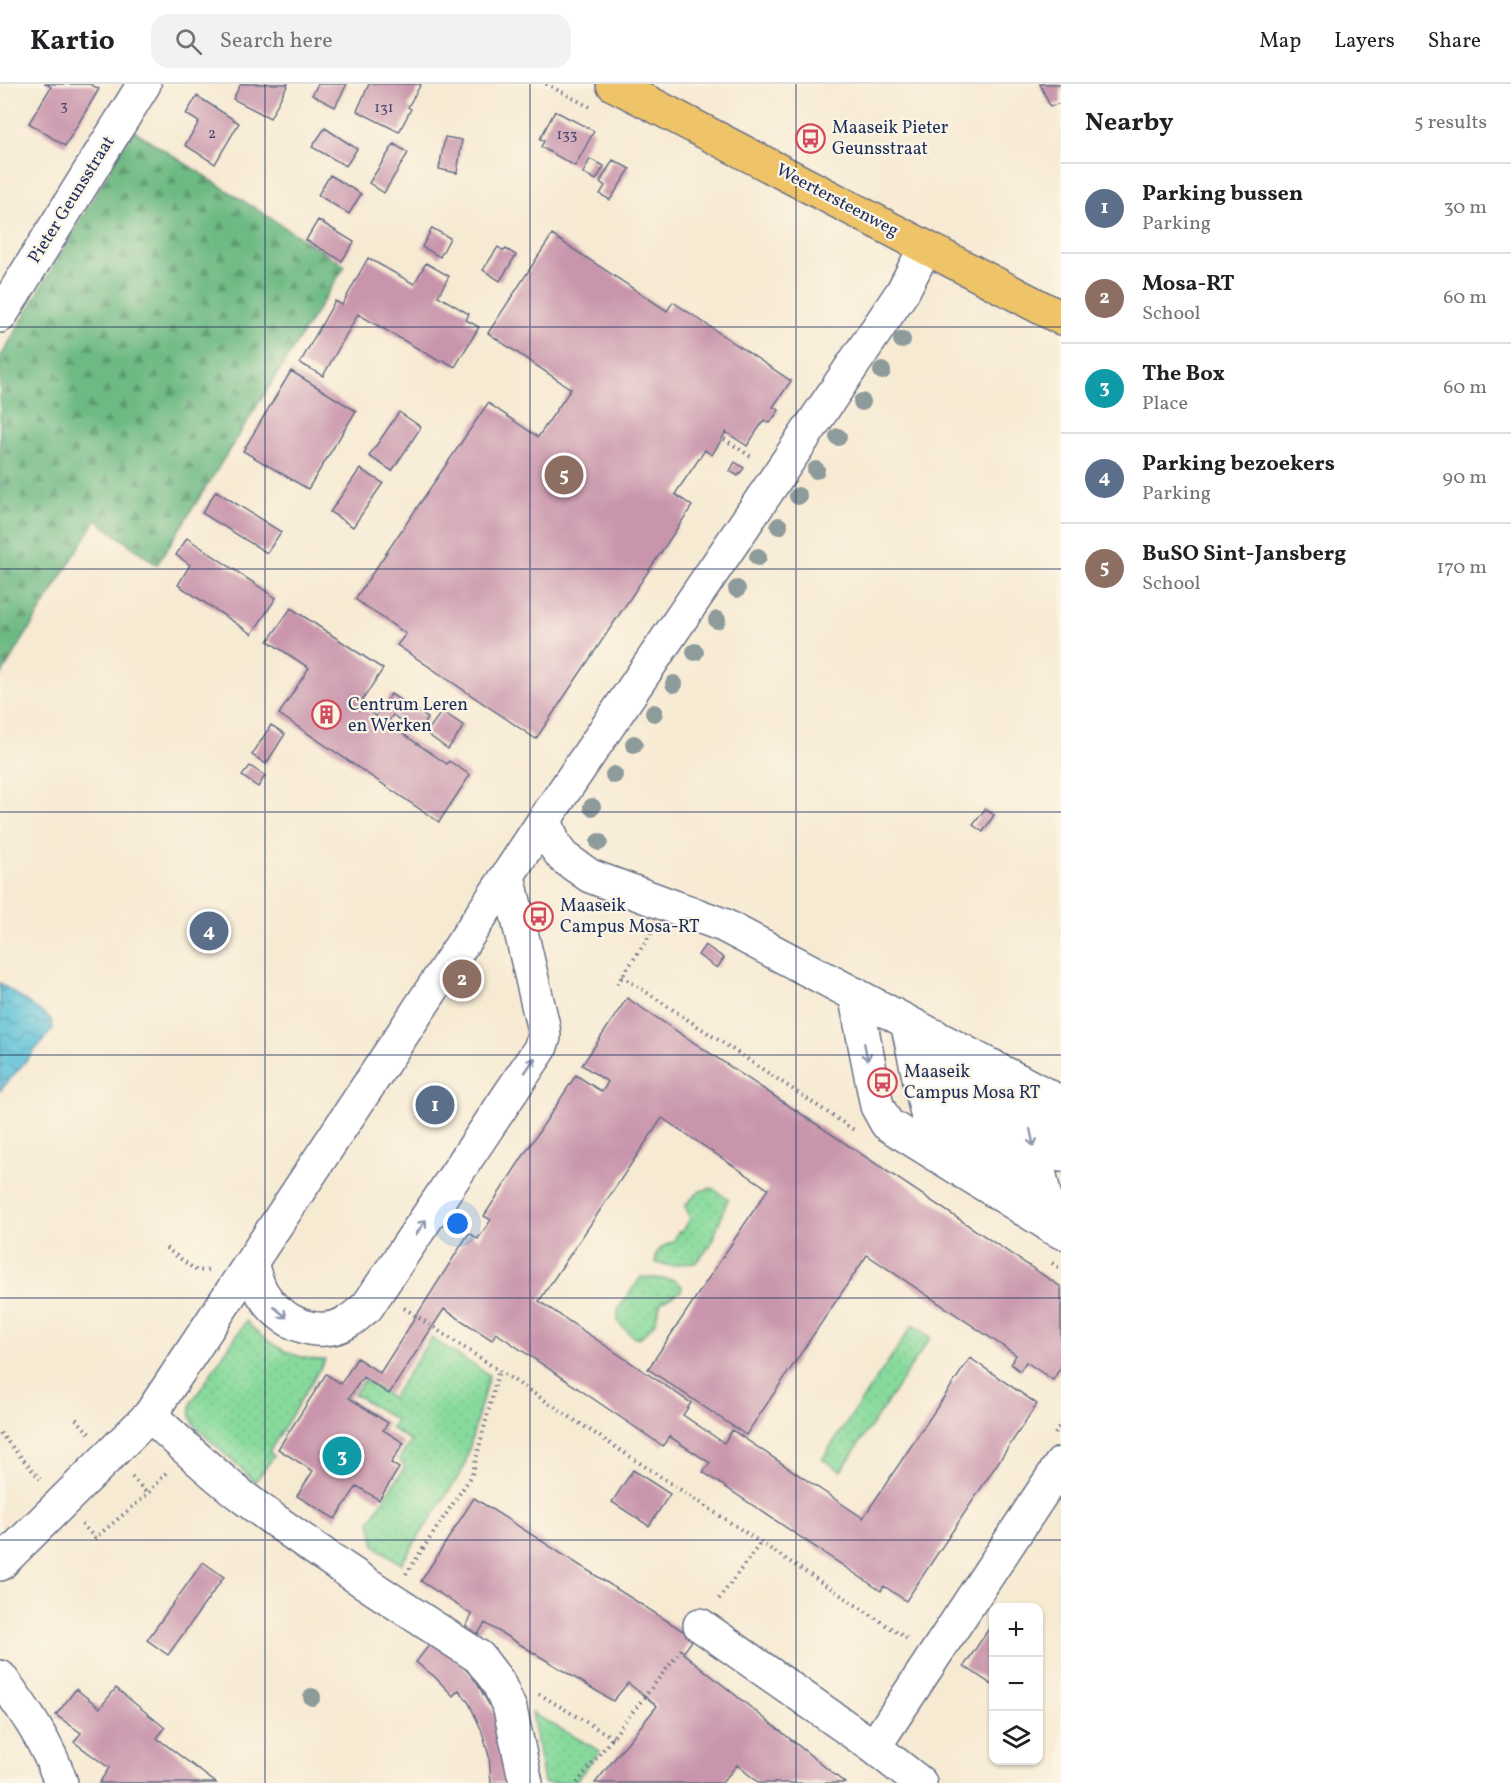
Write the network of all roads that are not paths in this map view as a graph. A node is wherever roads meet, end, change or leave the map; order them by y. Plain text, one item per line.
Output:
1 (144, 84) edge
2 (613, 84) edge
3 (925, 248) junction
4 (0, 316) edge
5 (1061, 318) edge
6 (545, 819) junction
7 (508, 876) junction
8 (866, 1000) junction
9 (921, 1029) junction
10 (963, 1051) junction
11 (992, 1066) junction
12 (1043, 1093) edge
13 (936, 1155) junction
14 (1061, 1155) edge
15 (964, 1173) junction
16 (994, 1191) junction
17 (1023, 1209) junction
18 (1055, 1240) edge
19 (251, 1263) junction
20 (150, 1415) junction
21 (1058, 1449) edge
22 (0, 1564) edge
23 (699, 1625) road end
24 (0, 1677) edge
25 (874, 1747) junction
26 (61, 1783) edge
27 (526, 1783) edge
28 (920, 1783) edge

1 - 4 street, Pieter Geunsstraat
2 - 3 main road, Weertersteenweg
3 - 5 main road, Weertersteenweg
3 - 6 street
6 - 7 street
6 - 8 street
7 - 19 street
19 -> 7 street
8 - 9 street
8 -> 13 street
9 - 10 street
9 - 13 street
9 - 15 street
10 - 11 street
10 - 16 street
11 - 12 street
11 - 17 street
12 - 14 street
12 -> 18 street
13 - 15 street
15 - 16 street
16 - 17 street
17 - 18 street
19 - 20 street
20 - 22 street
20 - 27 street
21 - 25 street
23 - 25 street
24 - 26 street
25 - 28 street

